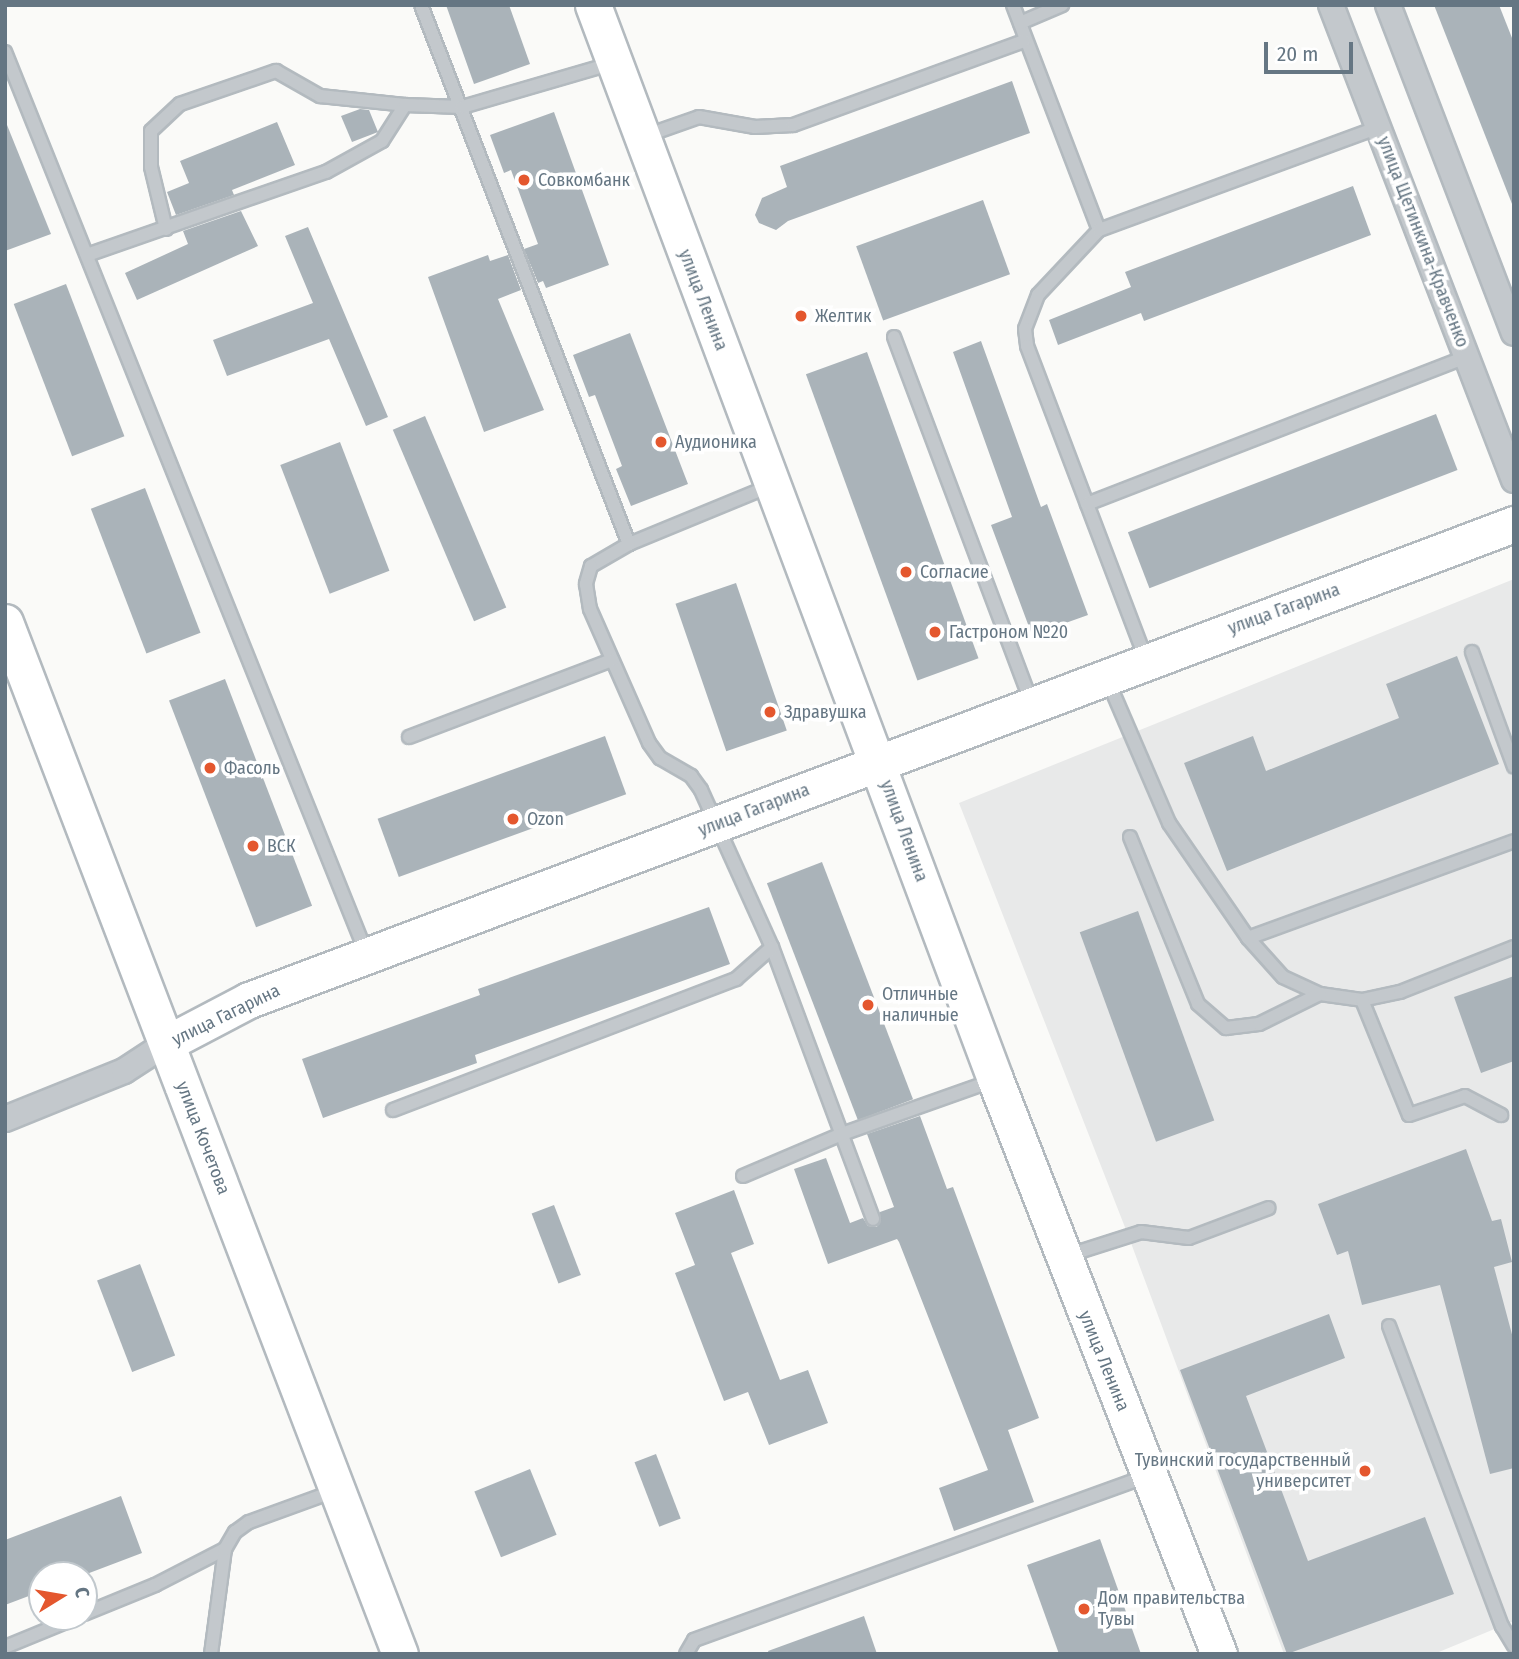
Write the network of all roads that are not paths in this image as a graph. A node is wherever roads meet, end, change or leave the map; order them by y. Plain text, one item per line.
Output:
1 (421, 5) edge
2 (593, 5) edge
3 (1013, 5) edge
4 (1062, 5) edge
5 (1331, 5) edge
6 (1388, 5) edge
7 (1020, 23) junction
8 (1024, 41) junction
9 (5, 52) edge
10 (614, 62) junction
11 (405, 104) junction
12 (462, 107) junction
13 (1379, 127) junction
14 (642, 137) junction
15 (166, 229) junction
16 (1099, 230) junction
17 (87, 255) junction
18 (1514, 333) edge
19 (894, 337) dead end
20 (1466, 357) junction
21 (1514, 480) edge
22 (772, 485) junction
23 (1087, 504) junction
24 (1514, 524) edge
25 (629, 544) junction
26 (5, 622) edge
27 (1472, 652) dead end
28 (612, 660) junction
29 (1146, 660) junction
30 (1105, 676) junction
31 (1032, 704) junction
32 (409, 737) dead end
33 (879, 762) junction
34 (1514, 767) edge
35 (715, 825) junction
36 (1130, 837) dead end
37 (1514, 841) edge
38 (1248, 937) junction
39 (772, 947) junction
40 (1514, 947) edge
41 (367, 955) junction
42 (1320, 994) junction
43 (1362, 1000) junction
44 (167, 1043) junction
45 (995, 1079) junction
46 (393, 1110) dead end
47 (1500, 1115) dead end
48 (5, 1119) edge
49 (842, 1134) junction
50 (743, 1176) dead end
51 (1269, 1208) dead end
52 (873, 1219) dead end
53 (1063, 1257) junction
54 (1389, 1326) dead end
55 (1149, 1475) junction
56 (337, 1490) junction
57 (225, 1549) junction
58 (98, 1608) edge
59 (44, 1631) edge
60 (1514, 1646) edge
61 (5, 1647) edge
62 (211, 1654) edge
63 (400, 1654) edge
64 (686, 1654) edge
65 (1219, 1654) edge

1 - 12 lane
2 - 10 street, улица Ленина
3 - 7 lane
4 - 7 lane
5 - 13 street, улица Щетинкина-Кравченко
6 - 18 street
7 - 8 lane
8 - 14 lane
8 - 16 lane
9 - 17 lane
10 - 12 lane
10 - 14 street, улица Ленина
11 - 12 lane
11 - 15 lane
11 - 15 lane
12 - 25 lane
13 - 16 lane
13 - 20 street, улица Щетинкина-Кравченко
14 - 22 street, улица Ленина
15 - 17 lane
16 - 23 lane
17 - 41 lane
19 - 31 lane
20 - 21 street, улица Щетинкина-Кравченко
20 - 23 lane
22 - 25 lane
22 - 33 street, улица Ленина
23 - 29 lane
24 - 29 street, улица Гагарина
25 - 28 lane
26 - 44 street, улица Кочетова
27 - 34 lane
28 - 32 lane
28 - 35 lane
29 - 30 street, улица Гагарина
30 - 31 street, улица Гагарина
30 - 38 lane
31 - 33 street, улица Гагарина
33 - 35 street, улица Гагарина
33 - 45 street, улица Ленина
35 - 39 lane
35 - 41 street, улица Гагарина
36 - 42 lane
37 - 38 lane
38 - 42 lane
39 - 46 lane
39 - 49 lane
40 - 43 lane
41 - 44 street, улица Гагарина
42 - 43 lane
43 - 47 lane
44 - 48 street, улица Гагарина
44 - 56 street, улица Кочетова
45 - 49 lane
45 - 53 street, улица Ленина
49 - 50 lane
49 - 52 lane
51 - 53 lane
53 - 55 street, улица Ленина
54 - 60 lane
55 - 64 lane
55 - 65 street, улица Ленина
56 - 57 lane
56 - 63 street, улица Кочетова
57 - 58 lane
57 - 62 lane
59 - 61 lane

